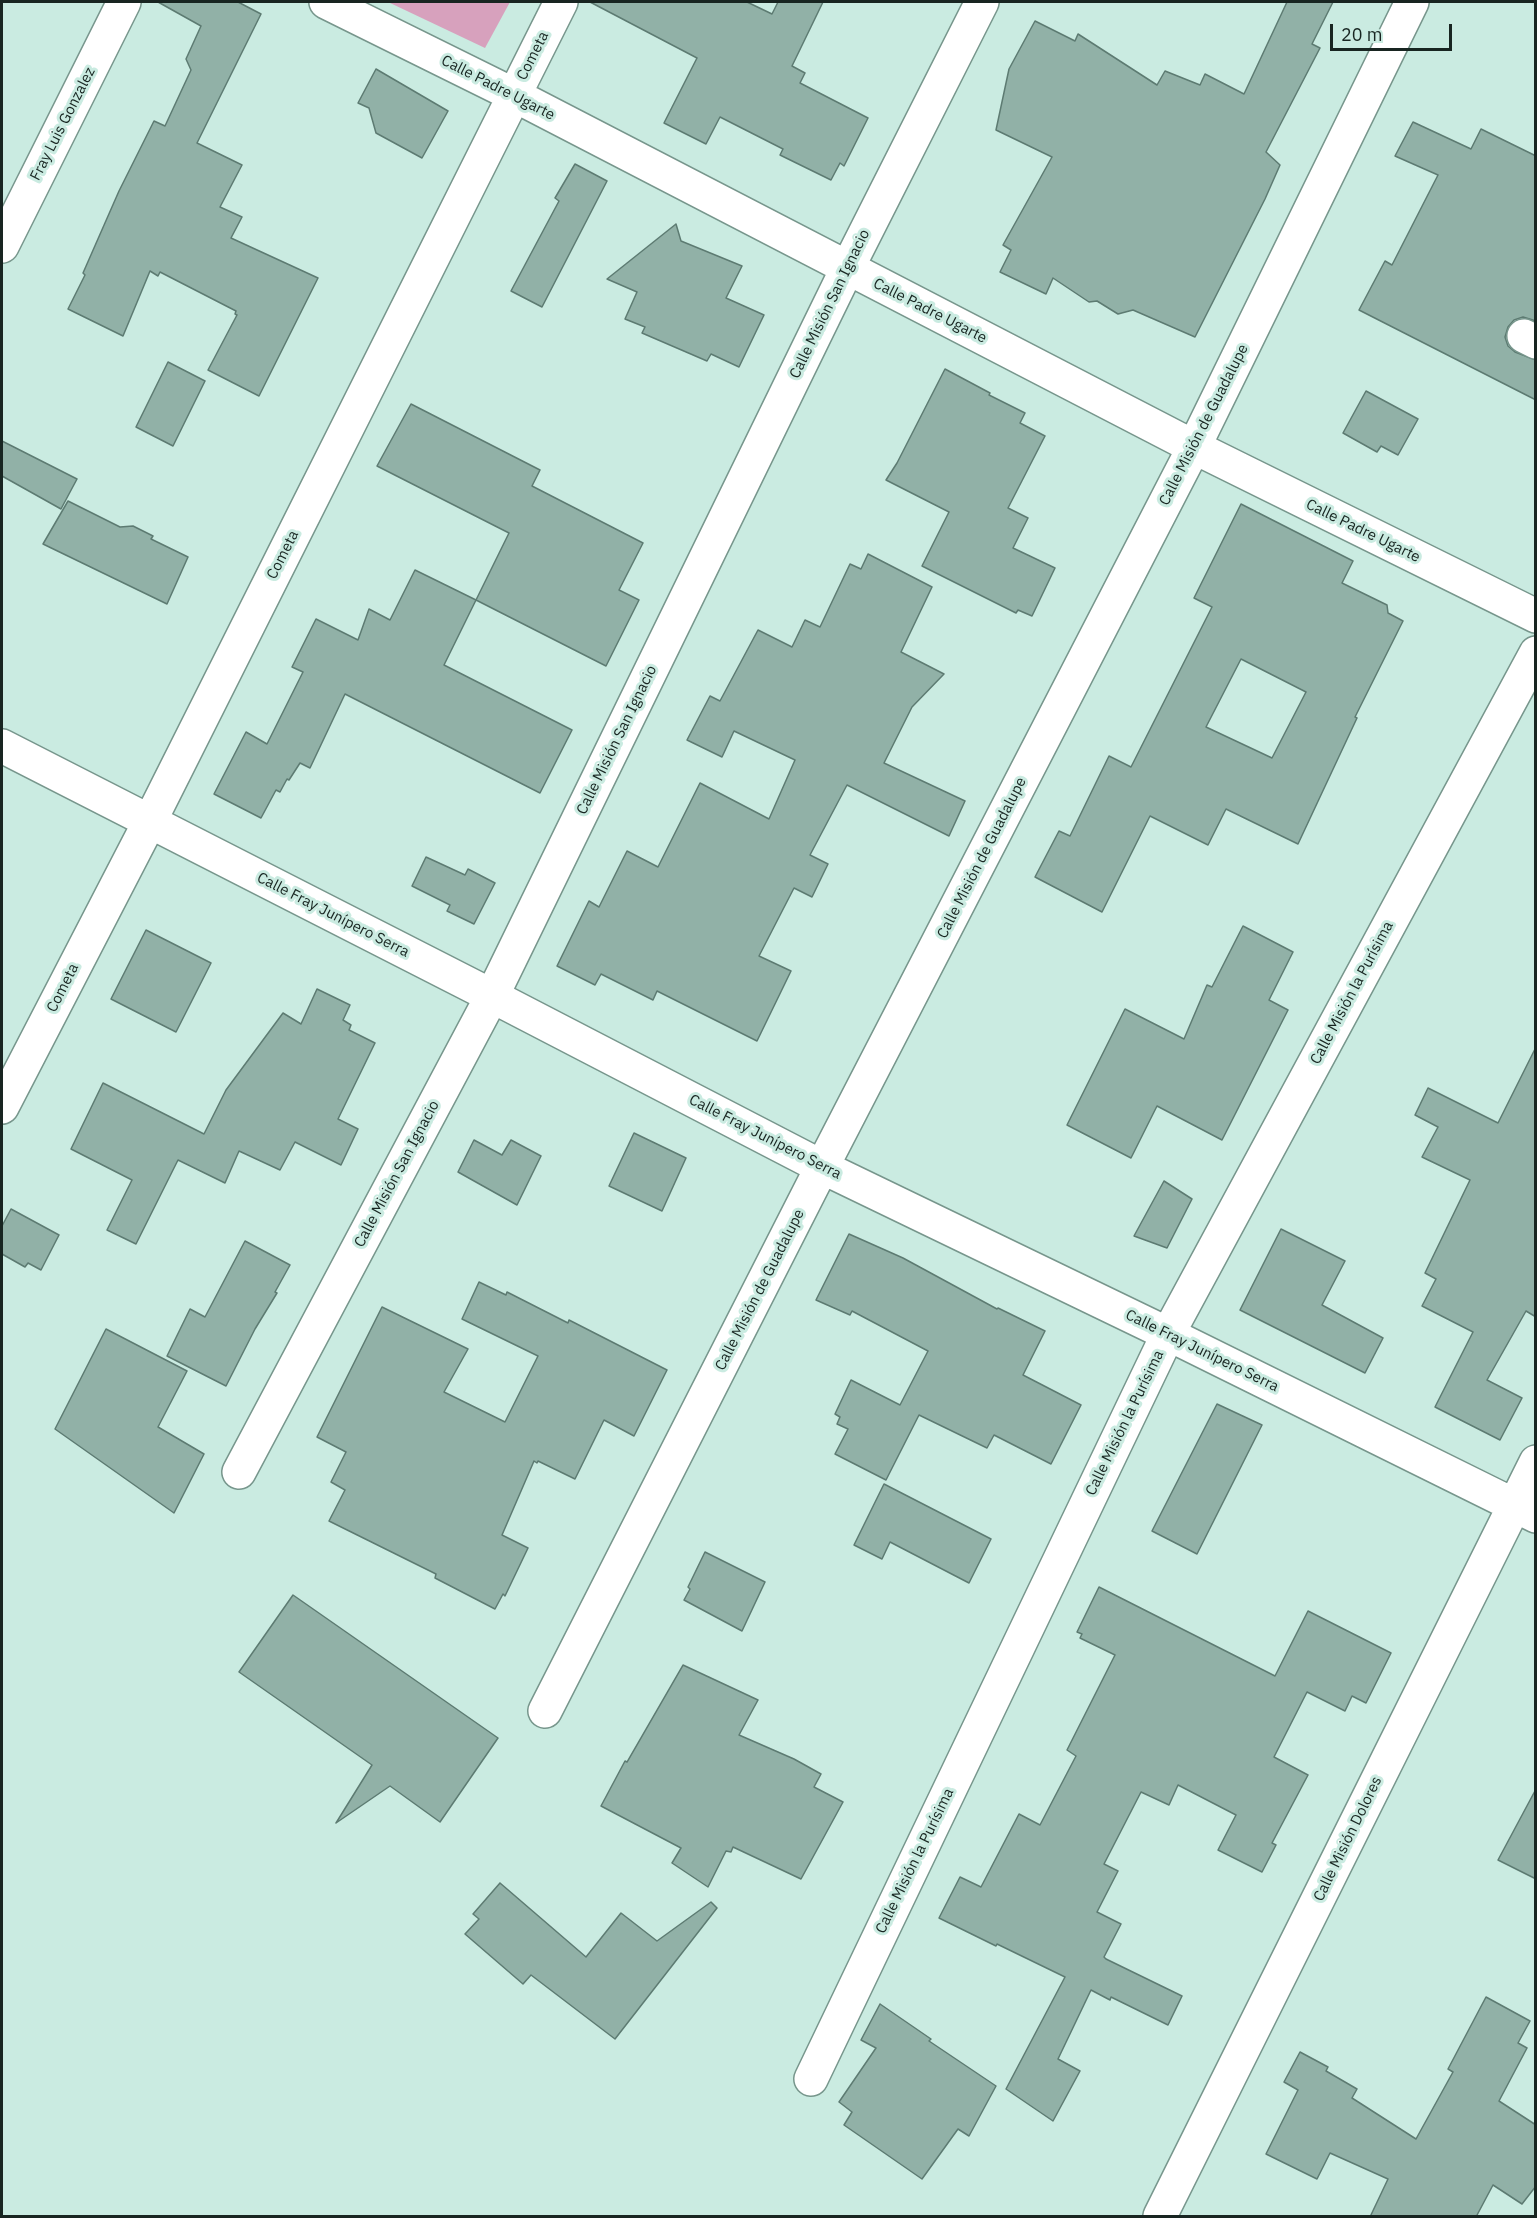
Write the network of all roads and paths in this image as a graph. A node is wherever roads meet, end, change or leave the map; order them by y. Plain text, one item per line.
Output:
1 (124, 2) edge
2 (326, 2) edge
3 (561, 2) edge
4 (982, 2) edge
5 (1412, 2) edge
6 (514, 95) junction
7 (2, 246) edge
8 (847, 269) junction
9 (1194, 447) junction
10 (1536, 616) edge
11 (1536, 653) edge
12 (2, 746) edge
13 (150, 821) junction
14 (492, 996) junction
15 (2, 1107) edge
16 (822, 1167) junction
17 (1168, 1334) junction
18 (1536, 1462) edge
19 (239, 1472) dead end
20 (1525, 1510) edge
21 (545, 1711) dead end
22 (811, 2079) dead end
23 (1160, 2217) edge

1 - 7 street, Fray Luis Gonzalez
2 - 6 street, Calle Padre Ugarte
3 - 6 street, Cometa
4 - 8 street, Calle Misión San Ignacio
5 - 9 street, Calle Misión de Guadalupe
6 - 8 street, Calle Padre Ugarte
6 - 13 street, Cometa
8 - 9 street, Calle Padre Ugarte
8 - 14 street, Calle Misión San Ignacio
9 - 10 street, Calle Padre Ugarte
9 - 16 street, Calle Misión de Guadalupe
11 - 17 street, Calle Misión la Purísima
12 - 13 street, Calle Fray Junípero Serra
13 - 14 street, Calle Fray Junípero Serra
13 - 15 street, Cometa
14 - 16 street, Calle Fray Junípero Serra
14 - 19 street, Calle Misión San Ignacio
16 - 17 street, Calle Fray Junípero Serra
16 - 21 street, Calle Misión de Guadalupe
17 - 20 street, Calle Fray Junípero Serra
17 - 22 street, Calle Misión la Purísima
18 - 20 street, Calle Misión Dolores
20 - 23 street, Calle Misión Dolores

